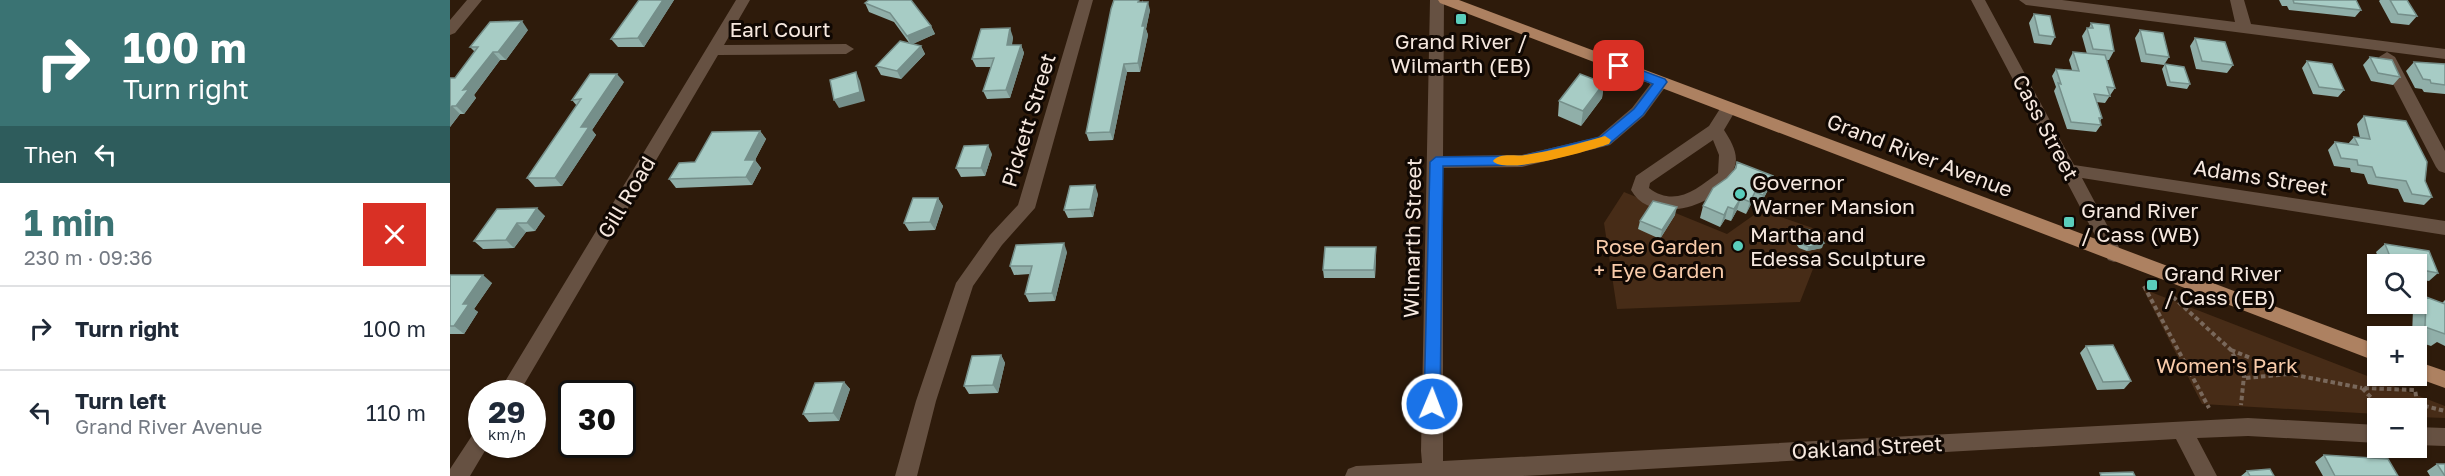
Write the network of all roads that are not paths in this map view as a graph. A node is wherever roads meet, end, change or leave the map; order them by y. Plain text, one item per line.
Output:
1 (475, 0) edge
2 (744, 0) edge
3 (1086, 0) edge
4 (1437, 0) edge
5 (1445, 0) edge
6 (1978, 0) edge
7 (2026, 0) edge
8 (2237, 0) edge
9 (2244, 28) junction
10 (450, 30) edge
11 (2383, 46) junction
12 (846, 49) dead end
13 (714, 50) junction
14 (2445, 54) edge
15 (1661, 82) junction
16 (1729, 108) junction
17 (1714, 130) junction
18 (1436, 162) junction
19 (2445, 167) edge
20 (2069, 170) junction
21 (2444, 230) edge
22 (2114, 255) junction
23 (2367, 350) edge
24 (2427, 373) edge
25 (516, 380) edge
26 (2445, 380) edge
27 (2182, 430) junction
28 (2427, 431) edge
29 (2367, 433) edge
30 (2445, 437) edge
31 (469, 458) edge
32 (1435, 474) edge
33 (458, 476) edge
34 (906, 476) edge
35 (1356, 476) edge
36 (2206, 476) edge

1 - 10 street
2 - 13 street, Gill Road
3 - 34 street, Pickett Street
4 - 18 street, Wilmarth Street
5 - 15 main road, Grand River Avenue
6 - 20 street, Cass Street
7 - 9 street
8 - 9 street
9 - 11 street
11 - 14 street
11 - 19 street
12 - 13 street, Earl Court
13 - 25 street, Gill Road
15 - 16 main road, Grand River Avenue
15 - 18 street
16 - 17 street
16 - 22 main road, Grand River Avenue
17 - 17 street
18 - 32 street, Wilmarth Street
20 - 21 street, Adams Street
20 - 22 street, Cass Street
22 - 23 main road, Grand River Avenue
24 - 26 main road
27 - 29 street, Oakland Street
27 - 32 street, Oakland Street
27 - 36 street
28 - 30 street
31 - 33 street
32 - 35 street, Oakland Street

